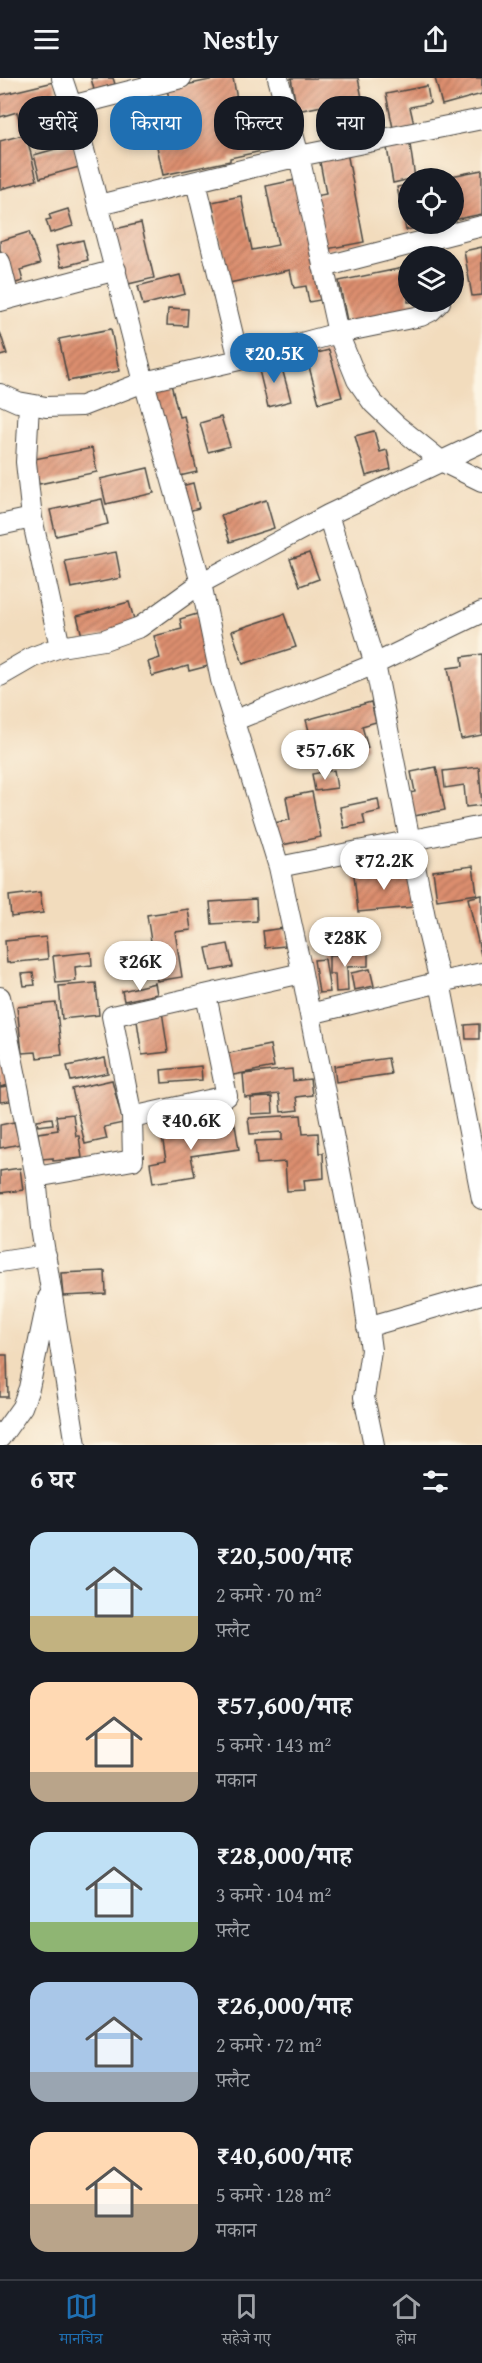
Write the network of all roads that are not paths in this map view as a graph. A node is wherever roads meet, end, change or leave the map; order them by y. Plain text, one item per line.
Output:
1 (62, 78) edge
2 (181, 78) edge
3 (278, 78) edge
4 (68, 96) edge
5 (98, 99) edge
6 (482, 118) edge
7 (83, 150) edge
8 (299, 156) junction
9 (196, 182) junction
10 (99, 205) junction
11 (482, 226) edge
12 (435, 246) edge
13 (398, 254) edge
14 (0, 262) edge
15 (324, 267) junction
16 (116, 270) junction
17 (5, 299) edge
18 (429, 312) edge
19 (338, 333) junction
20 (239, 360) junction
21 (144, 382) junction
22 (0, 394) edge
23 (29, 404) junction
24 (482, 442) edge
25 (441, 461) junction
26 (482, 481) edge
27 (328, 514) junction
28 (32, 518) junction
29 (0, 525) edge
30 (201, 583) junction
31 (482, 612) edge
32 (60, 647) junction
33 (375, 664) junction
34 (0, 676) edge
35 (233, 721) junction
36 (482, 826) edge
37 (410, 840) junction
38 (279, 867) junction
39 (302, 973) junction
40 (482, 973) edge
41 (440, 982) junction
42 (206, 995) junction
43 (0, 997) edge
44 (310, 1014) junction
45 (132, 1117) junction
46 (36, 1177) junction
47 (482, 1199) edge
48 (45, 1255) junction
49 (0, 1262) edge
50 (50, 1285) junction
51 (482, 1294) edge
52 (368, 1327) junction
53 (0, 1438) edge
54 (76, 1445) edge
55 (374, 1445) edge

1 - 4 street
2 - 5 street
3 - 8 street
6 - 8 street
7 - 10 street
8 - 9 street
8 - 15 street
9 - 10 street
9 - 20 street
10 - 16 street
11 - 12 street
13 - 15 street
14 - 17 street
15 - 19 street
16 - 17 street
16 - 21 street
18 - 19 street
19 - 20 street
19 - 25 street
20 - 21 street
21 - 23 street
21 - 30 street
22 - 23 street
23 - 28 street
24 - 25 street
25 - 26 street
25 - 27 street
27 - 30 street
27 - 33 street
28 - 29 street
28 - 32 street
30 - 32 street
30 - 35 street
31 - 33 street
32 - 34 street
33 - 35 street
33 - 37 street
35 - 38 street
36 - 37 street
37 - 38 street
37 - 41 street
38 - 39 street
39 - 42 street
39 - 44 street
40 - 41 street
41 - 44 street
41 - 47 street
42 - 45 street
42 - 45 street
43 - 46 street
44 - 52 street
45 - 46 street
46 - 48 street
48 - 49 street
48 - 50 street
50 - 53 street
50 - 54 street
51 - 52 street
52 - 55 street

